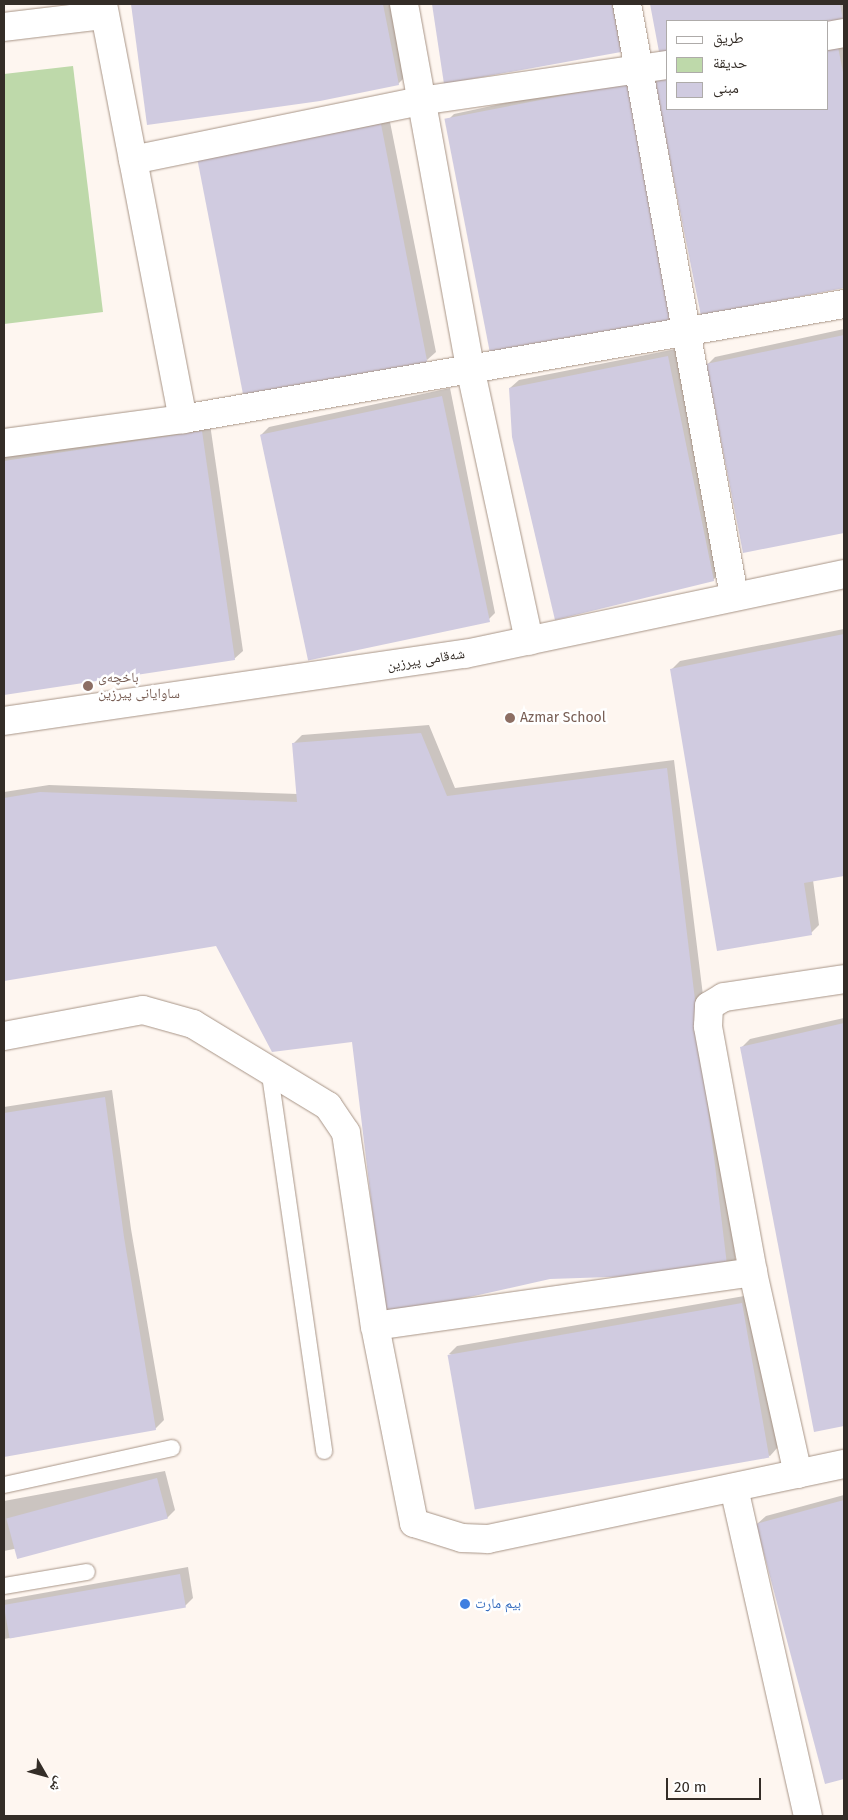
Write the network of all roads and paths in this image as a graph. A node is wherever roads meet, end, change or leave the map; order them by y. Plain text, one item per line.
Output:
1 (404, 4) edge
2 (627, 4) edge
3 (103, 9) edge
4 (4, 27) edge
5 (844, 33) edge
6 (828, 36) edge
7 (666, 66) edge
8 (640, 70) junction
9 (420, 101) junction
10 (132, 160) junction
11 (844, 304) edge
12 (686, 332) junction
13 (471, 372) junction
14 (183, 420) junction
15 (4, 444) edge
16 (844, 574) edge
17 (734, 596) junction
18 (529, 642) junction
19 (4, 721) edge
20 (844, 979) edge
21 (4, 1036) edge
22 (269, 1068) junction
23 (754, 1272) junction
24 (375, 1326) junction
25 (172, 1448) dead end
26 (324, 1451) dead end
27 (844, 1464) edge
28 (798, 1474) junction
29 (4, 1485) edge
30 (734, 1488) junction
31 (87, 1572) dead end
32 (4, 1586) edge
33 (808, 1816) edge

1 - 9 street
2 - 8 street
3 - 4 street
3 - 10 street
5 - 6 street
7 - 8 street
8 - 9 street
8 - 12 street
9 - 10 street
9 - 13 street
10 - 14 street
11 - 12 street
12 - 13 street
12 - 17 street
13 - 14 street
13 - 18 street
14 - 15 street
16 - 17 street, شەقامی پیرزین
17 - 18 street, شەقامی پیرزین
18 - 19 street, شەقامی پیرزین
20 - 23 street
21 - 22 street
22 - 24 street
22 - 26 lane
23 - 24 street
23 - 28 street
24 - 30 street
25 - 29 lane
27 - 28 street
28 - 30 street
30 - 33 street
31 - 32 lane

